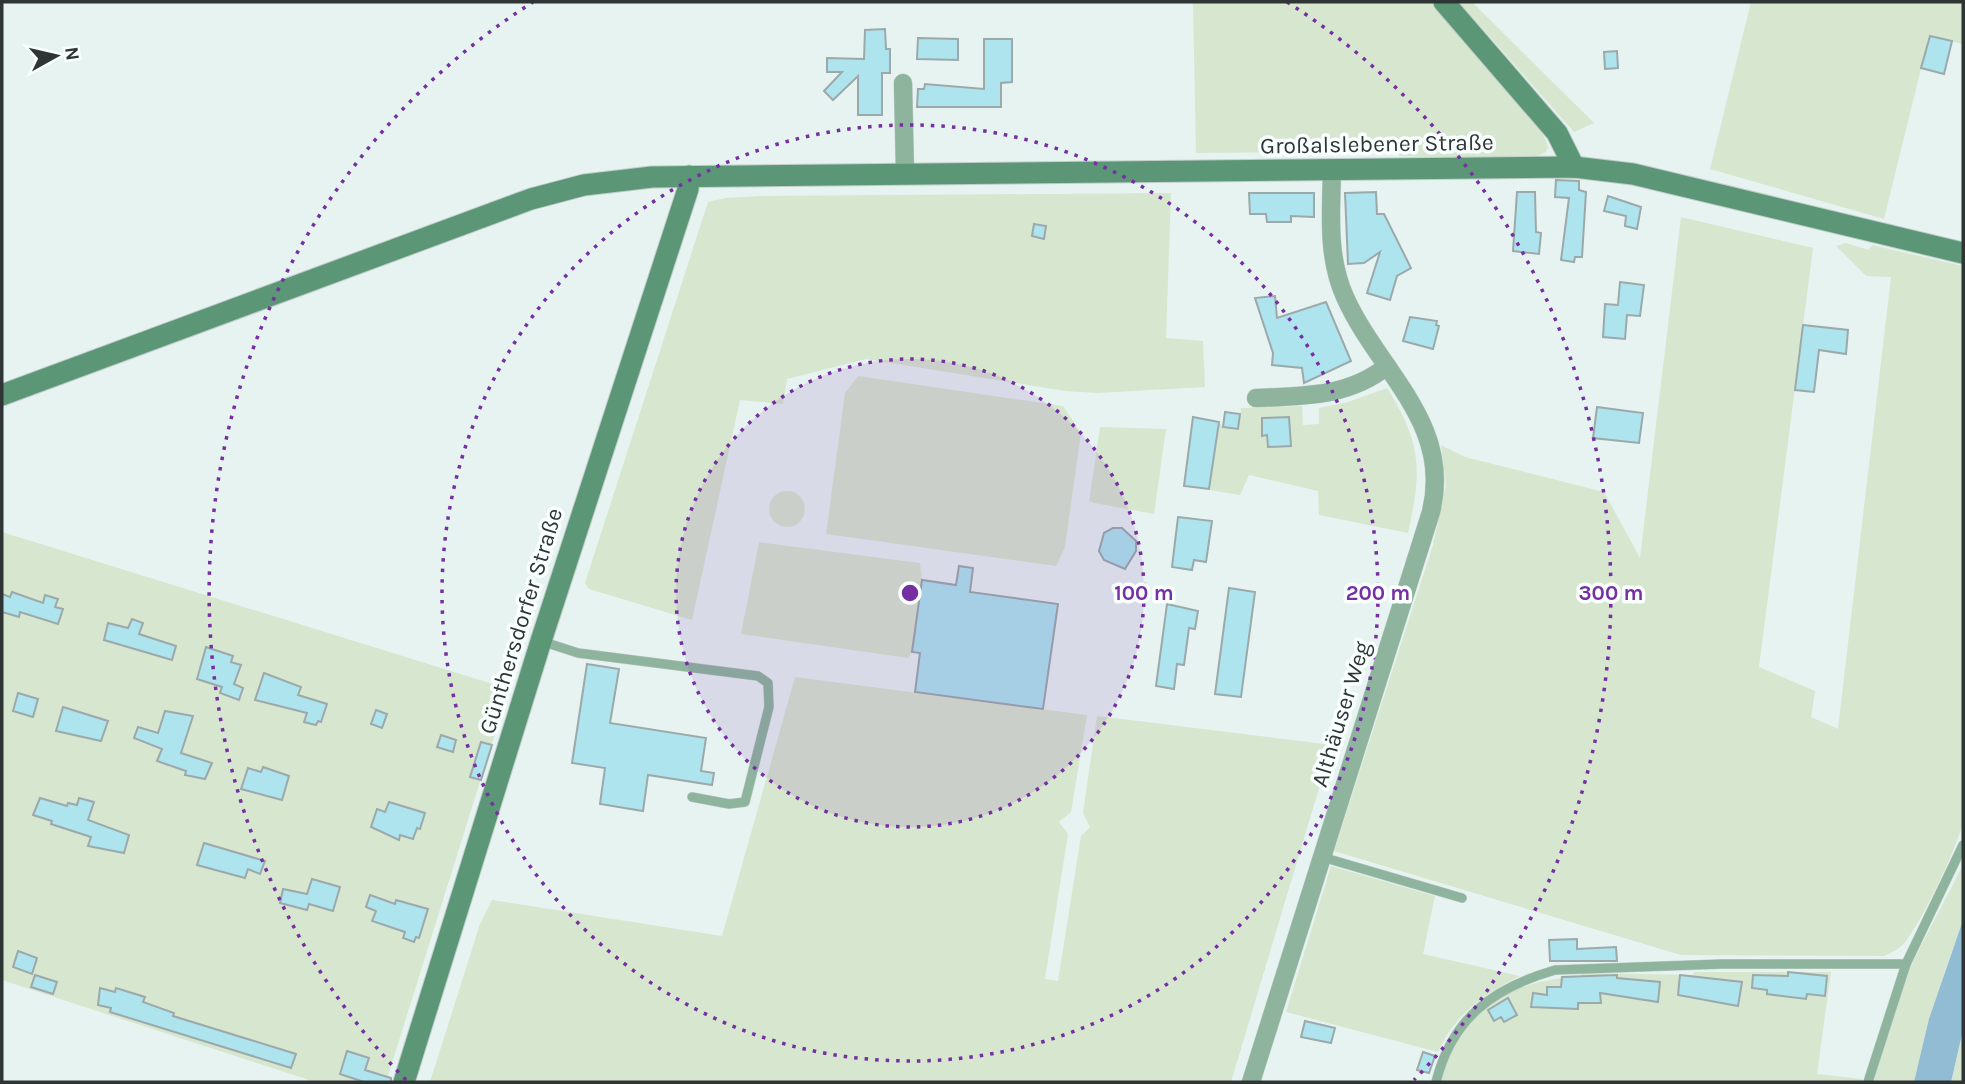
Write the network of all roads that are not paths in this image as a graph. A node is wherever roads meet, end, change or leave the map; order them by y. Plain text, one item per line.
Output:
1 (1444, 2) edge
2 (903, 83) dead end
3 (1574, 167) junction
4 (1332, 171) junction
5 (905, 174) junction
6 (689, 176) junction
7 (1963, 253) edge
8 (1387, 366) junction
9 (2, 396) edge
10 (1256, 398) dead end
11 (541, 641) junction
12 (692, 797) dead end
13 (1963, 845) edge
14 (1322, 857) junction
15 (1462, 898) dead end
16 (1906, 964) junction
17 (404, 1082) edge
18 (1251, 1082) edge
19 (1436, 1082) edge
20 (1868, 1082) edge

1 - 3 main road
2 - 5 street
3 - 4 main road, Großalslebener Straße
3 - 7 main road, Großalslebener Straße
4 - 5 main road, Großalslebener Straße
4 - 8 street, Althäuser Weg
5 - 6 main road, Großalslebener Straße
6 - 9 main road, Großalslebener Straße
6 - 11 main road, Günthersdorfer Straße
8 - 10 street
8 - 14 street, Althäuser Weg
11 - 12 lane
11 - 17 main road, Günthersdorfer Straße
13 - 16 lane
14 - 15 lane
14 - 18 street, Althäuser Weg
16 - 19 lane
16 - 20 lane

